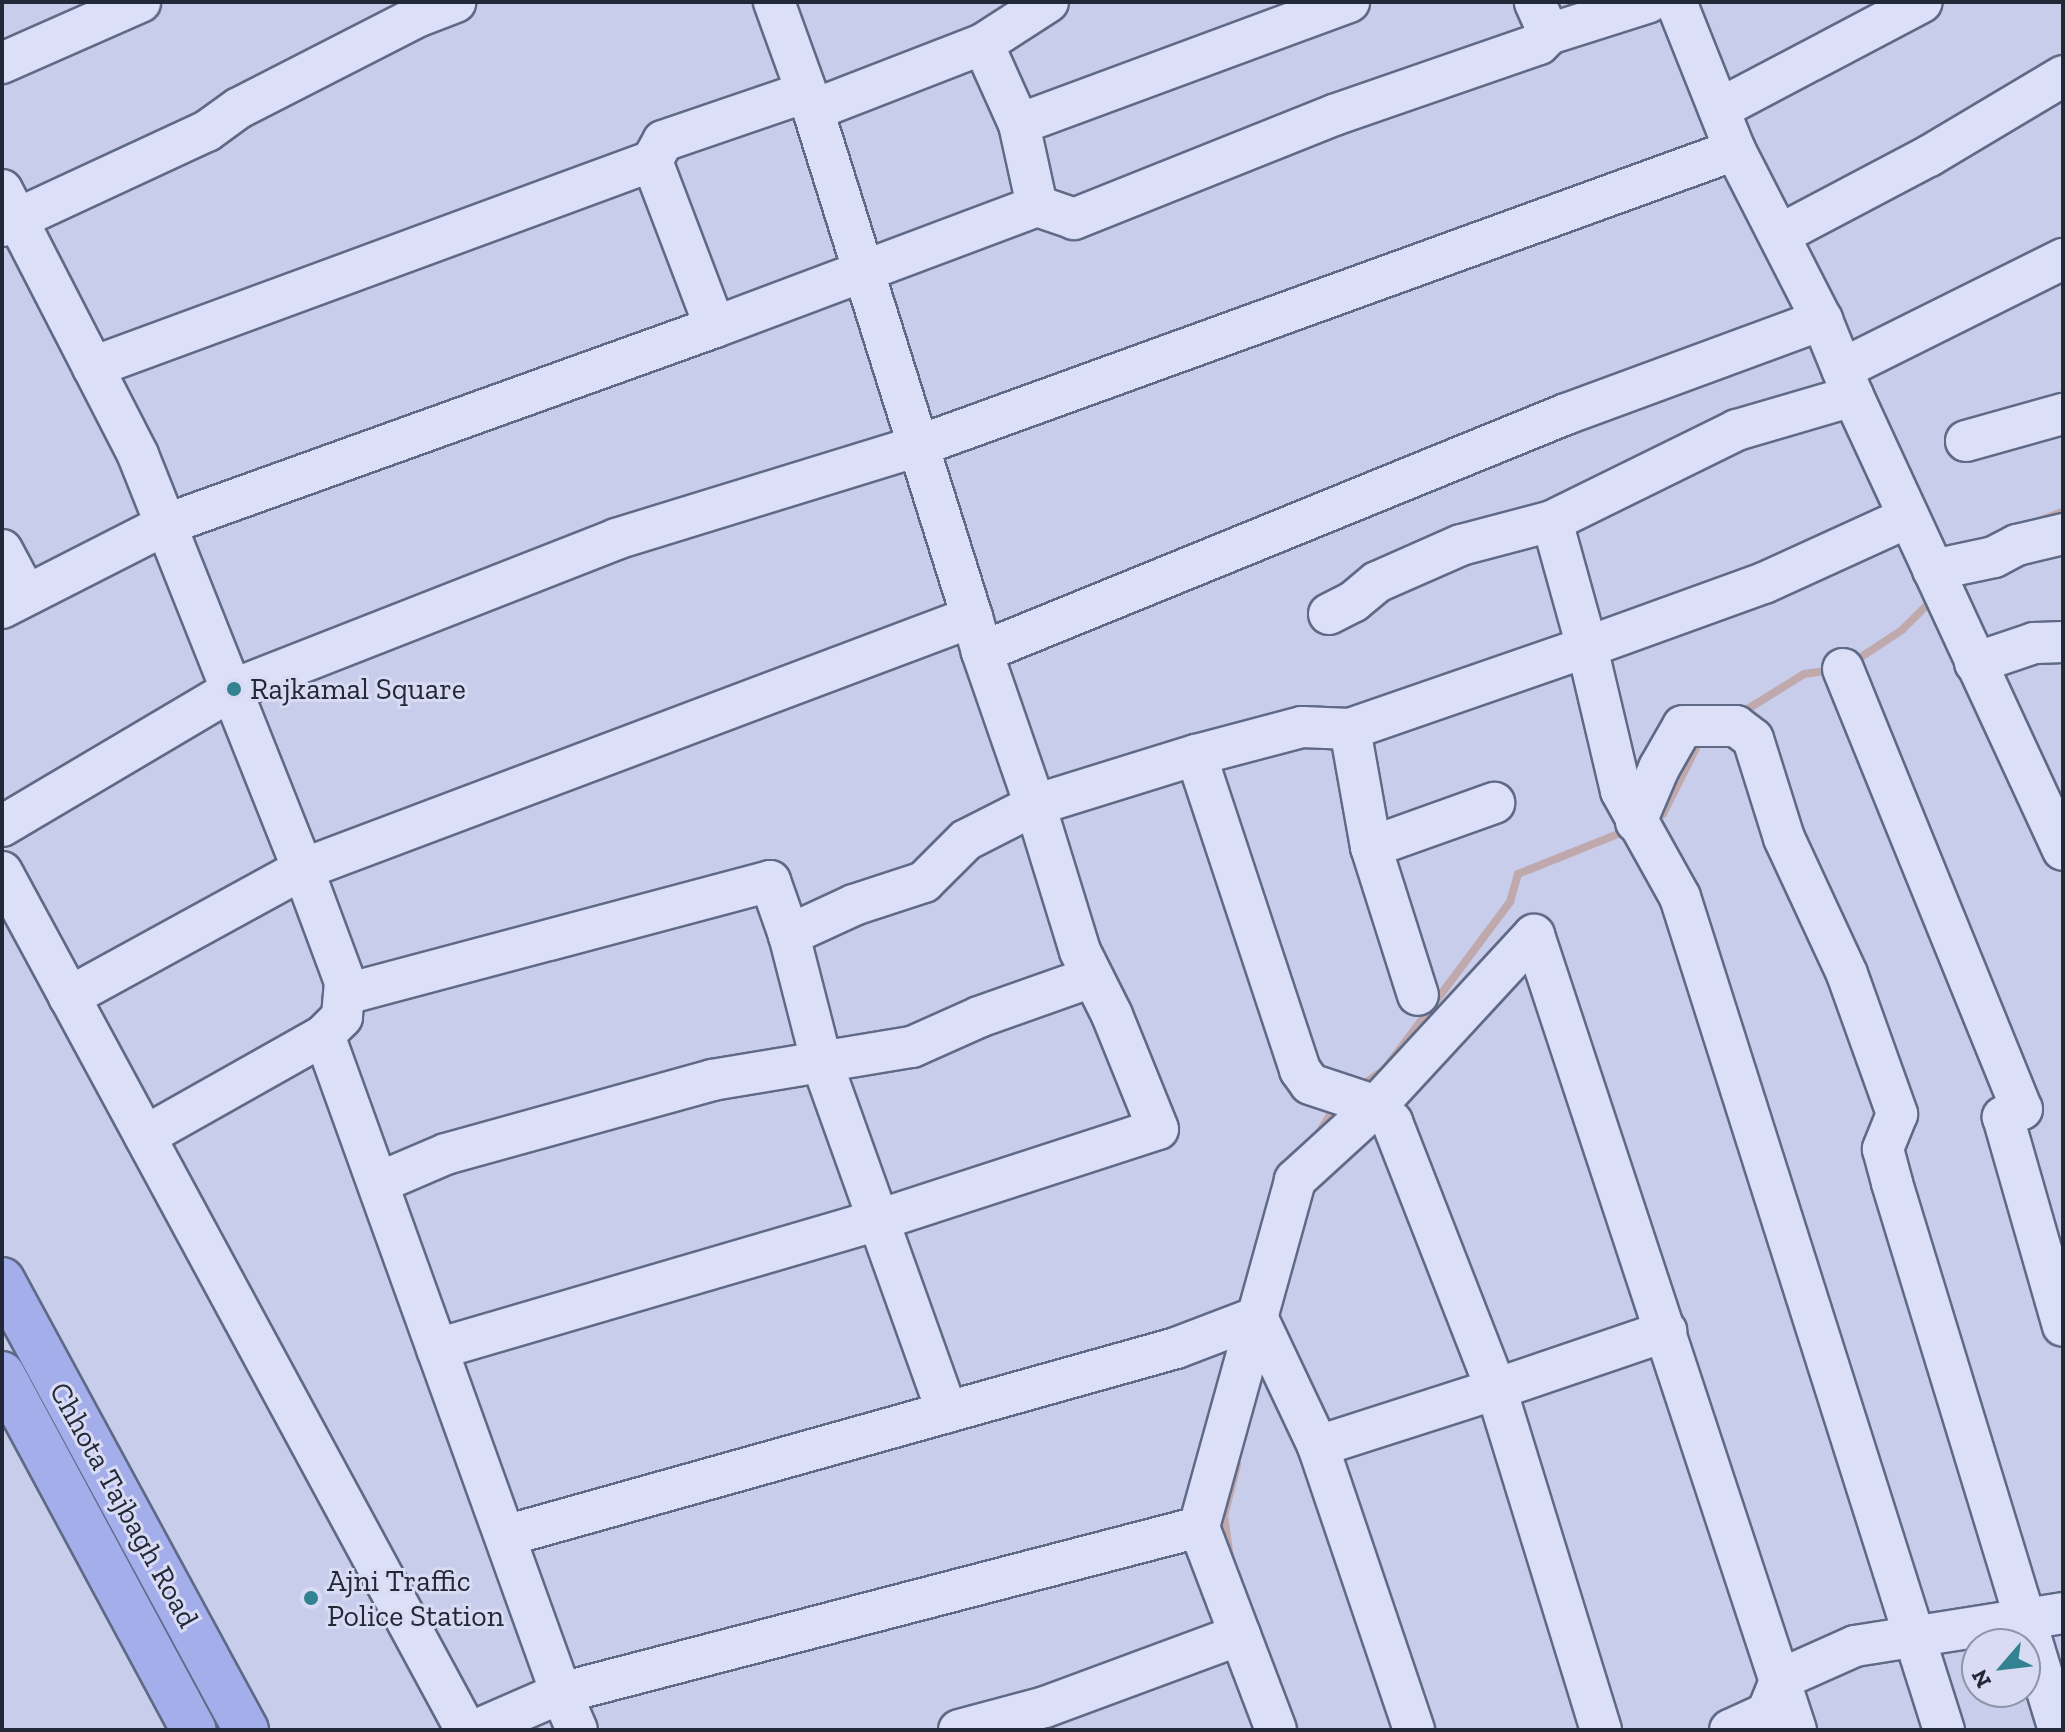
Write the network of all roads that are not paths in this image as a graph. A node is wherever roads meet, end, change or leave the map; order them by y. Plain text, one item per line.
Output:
1 (140, 2) edge
2 (455, 2) edge
3 (774, 2) edge
4 (1048, 2) edge
5 (1349, 2) edge
6 (1649, 2) edge
7 (1676, 2) edge
8 (1922, 2) edge
9 (64, 17) edge
10 (1542, 18) edge
11 (983, 44) junction
12 (2, 63) edge
13 (2063, 76) edge
14 (810, 101) junction
15 (1719, 109) junction
16 (1019, 124) junction
17 (1735, 150) junction
18 (652, 161) junction
19 (1037, 206) junction
20 (7, 211) edge
21 (1779, 235) junction
22 (2063, 259) edge
23 (864, 271) junction
24 (1822, 320) junction
25 (715, 327) junction
26 (93, 367) junction
27 (1847, 382) junction
28 (2063, 414) edge
29 (1966, 441) dead end
30 (918, 446) junction
31 (1909, 517) junction
32 (1552, 521) junction
33 (167, 524) junction
34 (2063, 534) edge
35 (2, 550) edge
36 (1951, 575) junction
37 (14, 602) edge
38 (1329, 614) dead end
39 (977, 635) junction
40 (2063, 642) edge
41 (1587, 647) junction
42 (1975, 663) junction
43 (1843, 669) dead end
44 (234, 689) junction
45 (1350, 729) junction
46 (1196, 755) junction
47 (1494, 803) dead end
48 (1035, 805) junction
49 (1636, 822) junction
50 (2, 826) edge
51 (1371, 847) junction
52 (2063, 850) edge
53 (303, 869) junction
54 (2, 872) edge
55 (789, 935) junction
56 (1092, 977) junction
57 (346, 994) junction
58 (1418, 995) dead end
59 (69, 997) junction
60 (324, 1035) junction
61 (821, 1060) junction
62 (1376, 1106) junction
63 (145, 1136) junction
64 (378, 1183) junction
65 (878, 1220) junction
66 (2, 1280) edge
67 (1257, 1317) junction
68 (2063, 1326) edge
69 (1666, 1331) junction
70 (437, 1349) junction
71 (2, 1374) edge
72 (1496, 1389) junction
73 (947, 1412) junction
74 (1318, 1446) junction
75 (1199, 1527) junction
76 (505, 1536) junction
77 (2045, 1616) edge
78 (1240, 1635) junction
79 (1914, 1636) junction
80 (1781, 1679) junction
81 (561, 1693) junction
82 (194, 1730) edge
83 (246, 1730) edge
84 (466, 1730) edge
85 (476, 1730) edge
86 (577, 1730) edge
87 (959, 1730) edge
88 (1276, 1730) edge
89 (1414, 1730) edge
90 (1601, 1730) edge
91 (1730, 1730) edge
92 (1796, 1730) edge
93 (1944, 1730) edge
94 (2059, 1730) edge

1 - 9 street
2 - 20 street
3 - 14 street
4 - 11 street
5 - 16 street
6 - 10 street
7 - 15 street
8 - 15 street
9 - 12 street
10 - 19 street
11 - 14 street
11 - 16 street
13 - 21 street
14 - 18 street
14 - 23 street
15 - 17 street
16 - 19 street
17 - 21 street
17 - 30 street
18 - 25 street
18 - 26 street
19 - 23 street
20 - 26 street
21 - 24 street
22 - 27 street
23 - 25 street
23 - 30 street
24 - 27 street
24 - 39 street
25 - 33 street
26 - 33 street
27 - 31 street
27 - 32 street
28 - 29 street
30 - 39 street
30 - 44 street
31 - 36 street
31 - 41 street
32 - 38 street
32 - 41 street
33 - 37 street
33 - 44 street
34 - 36 street
35 - 37 street
36 - 42 street
39 - 48 street
39 - 53 street
40 - 42 street
41 - 45 street
41 - 49 street
42 - 52 street
43 - 68 street
44 - 50 street
44 - 53 street
45 - 46 street
45 - 51 street
46 - 48 street
46 - 62 street
47 - 51 street
48 - 55 street
48 - 56 street
49 - 77 street
49 - 79 street
51 - 58 street
53 - 57 street
53 - 59 street
54 - 59 street
55 - 57 street
55 - 61 street
56 - 61 street
56 - 65 street
57 - 60 street
59 - 63 street
60 - 63 street
60 - 64 street
61 - 64 street
61 - 65 street
62 - 67 street
62 - 69 street
62 - 72 street
63 - 84 street
64 - 70 street
65 - 70 street
65 - 73 street
66 - 83 main road, Chhota Tajbagh Road
67 - 73 street
67 - 74 street
67 - 75 street
69 - 72 street
69 - 80 street
70 - 76 street
71 - 82 main road
72 - 74 street
72 - 90 street
73 - 76 street
74 - 89 street
75 - 78 street
75 - 81 street
76 - 81 street
77 - 79 street
77 - 94 street
78 - 87 street
78 - 88 street
79 - 80 street
79 - 93 street
80 - 91 street
80 - 92 street
81 - 85 street
81 - 86 street

